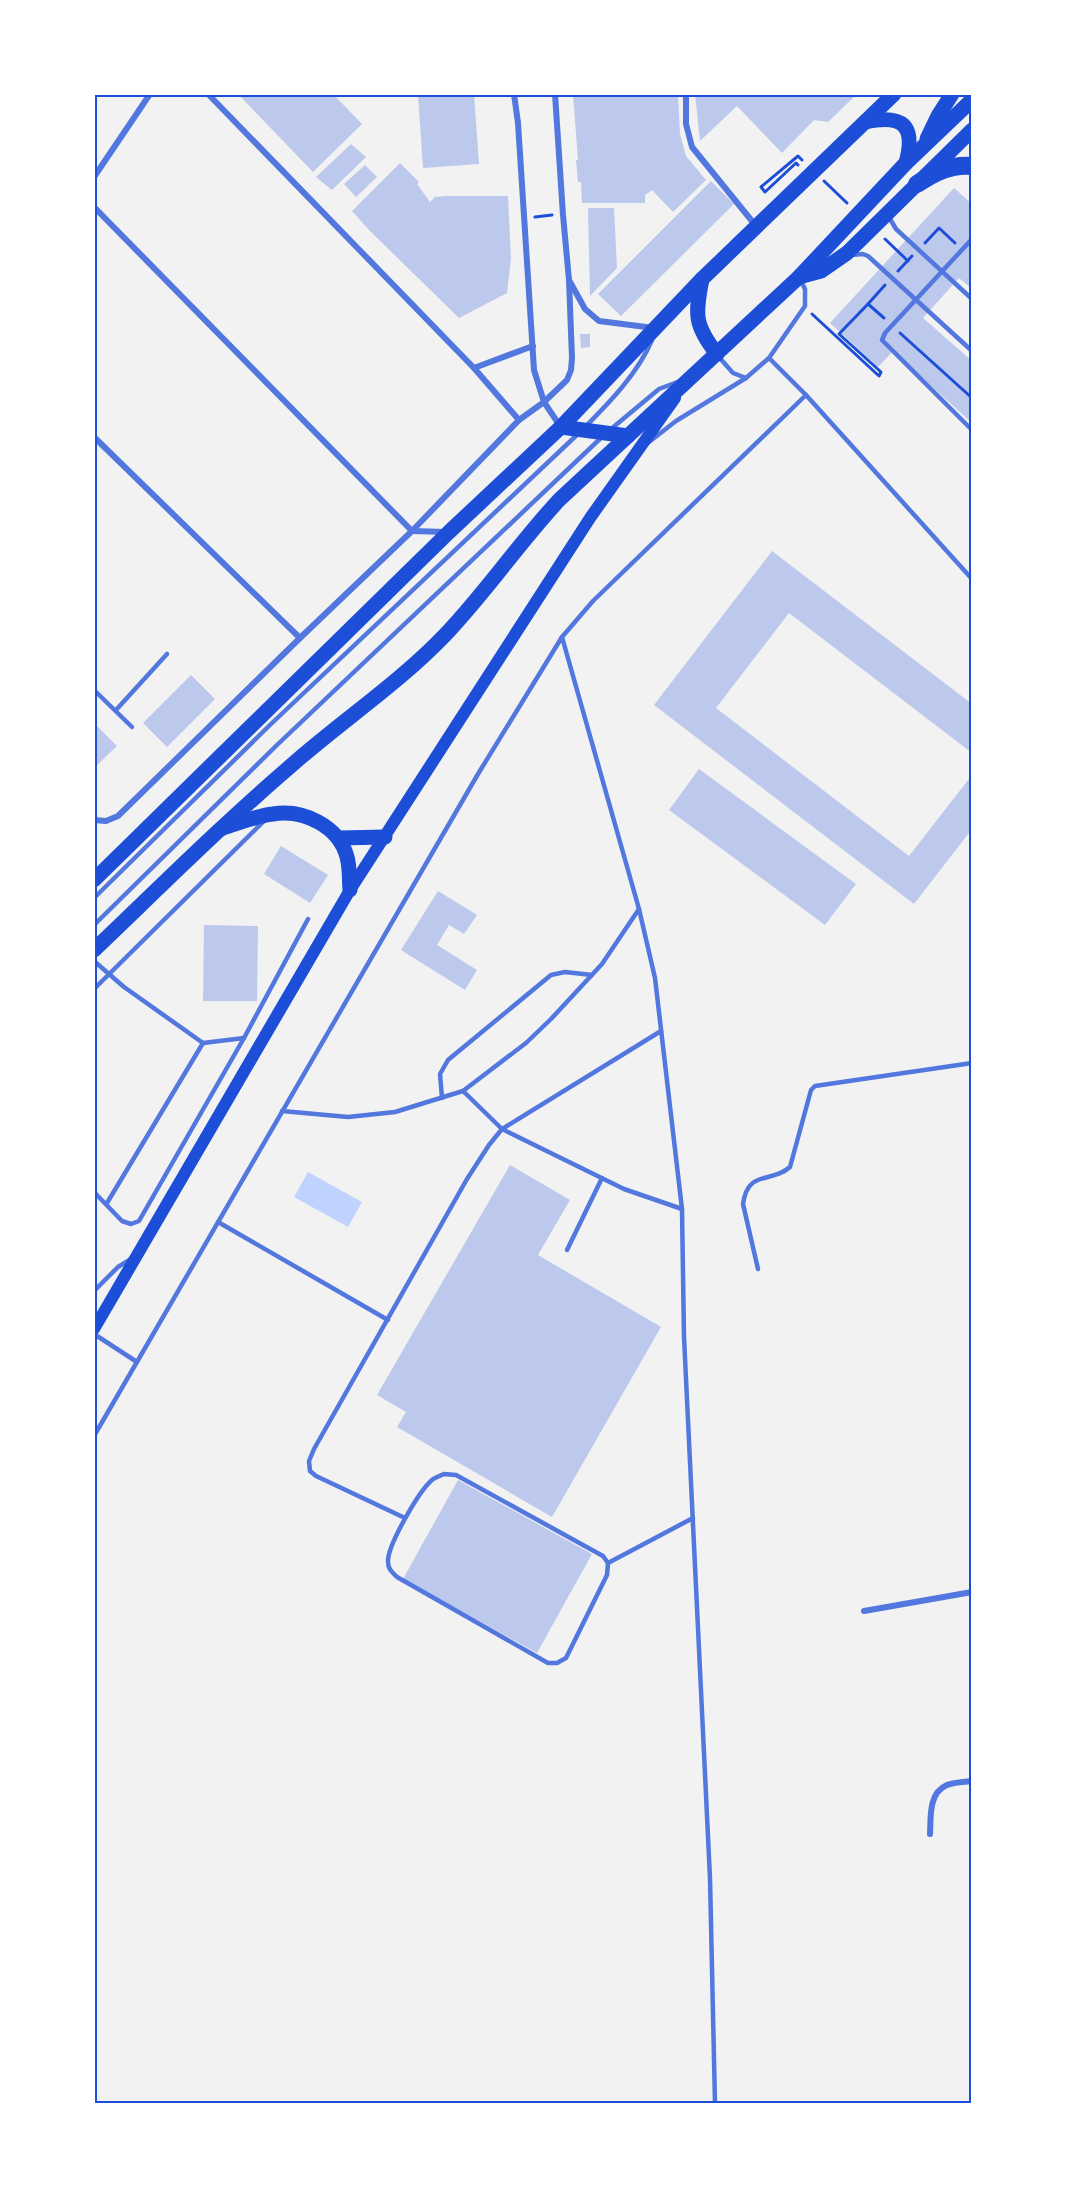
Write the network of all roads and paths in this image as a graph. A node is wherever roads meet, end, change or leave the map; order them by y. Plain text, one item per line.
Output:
1 (150, 94) edge
2 (208, 94) edge
3 (514, 94) edge
4 (555, 94) edge
5 (686, 94) edge
6 (894, 94) edge
7 (952, 94) edge
8 (972, 100) edge
9 (865, 122) junction
10 (972, 130) edge
11 (923, 147) junction
12 (798, 156) dead end
13 (906, 163) junction
14 (972, 166) edge
15 (94, 177) edge
16 (808, 178) junction
17 (917, 184) junction
18 (94, 207) edge
19 (894, 207) junction
20 (563, 215) junction
21 (523, 217) junction
22 (757, 226) junction
23 (972, 239) edge
24 (955, 243) dead end
25 (923, 244) dead end
26 (915, 253) dead end
27 (840, 259) junction
28 (942, 272) junction
29 (799, 277) junction
30 (702, 279) junction
31 (569, 280) junction
32 (972, 299) edge
33 (916, 300) junction
34 (868, 304) junction
35 (805, 306) junction
36 (884, 318) dead end
37 (892, 326) dead end
38 (656, 328) junction
39 (533, 346) junction
40 (972, 351) edge
41 (717, 354) junction
42 (769, 358) junction
43 (474, 368) junction
44 (746, 378) junction
45 (688, 380) junction
46 (806, 395) junction
47 (972, 398) edge
48 (544, 402) junction
49 (519, 420) junction
50 (561, 427) junction
51 (582, 430) junction
52 (972, 430) edge
53 (606, 433) junction
54 (628, 436) junction
55 (94, 437) edge
56 (637, 451) junction
57 (412, 531) junction
58 (448, 532) junction
59 (972, 579) edge
60 (562, 637) junction
61 (300, 638) junction
62 (167, 654) dead end
63 (94, 690) edge
64 (116, 710) junction
65 (132, 727) dead end
66 (272, 814) junction
67 (94, 820) edge
68 (220, 829) junction
69 (385, 837) junction
70 (339, 838) junction
71 (94, 880) edge
72 (350, 890) junction
73 (94, 898) edge
74 (639, 909) junction
75 (308, 919) dead end
76 (94, 925) edge
77 (94, 950) edge
78 (94, 961) edge
79 (110, 975) junction
80 (592, 975) junction
81 (94, 990) edge
82 (661, 1031) junction
83 (244, 1038) junction
84 (203, 1043) junction
85 (972, 1063) edge
86 (463, 1091) junction
87 (442, 1098) junction
88 (282, 1111) junction
89 (501, 1129) junction
90 (602, 1178) junction
91 (94, 1192) edge
92 (107, 1203) junction
93 (682, 1209) junction
94 (218, 1222) junction
95 (567, 1250) dead end
96 (136, 1257) junction
97 (758, 1269) dead end
98 (94, 1291) edge
99 (388, 1320) junction
100 (94, 1332) edge
101 (137, 1362) junction
102 (94, 1436) edge
103 (405, 1518) junction
104 (693, 1518) junction
105 (608, 1563) junction
106 (972, 1592) edge
107 (864, 1611) dead end
108 (972, 1781) edge
109 (930, 1834) dead end
110 (715, 2103) edge

1 - 15 street
2 - 43 street
3 - 21 street
4 - 20 street
5 - 22 street
6 - 9 main road
7 - 11 main road
8 - 11 main road
9 - 13 main road
9 - 16 main road
10 - 17 main road
11 - 13 main road
12 - 16 path
13 - 29 main road
14 - 17 highway
16 - 22 main road
17 - 19 main road
18 - 57 street
19 - 27 main road
19 - 28 lane
20 - 21 path
20 - 31 street
21 - 39 street
22 - 30 main road
23 - 28 lane
24 - 25 path
26 - 34 path
27 - 29 main road
27 - 33 lane
28 - 32 lane
28 - 33 lane
29 - 35 lane
29 - 41 main road
30 - 38 main road
30 - 41 main road
31 - 38 street
31 - 48 street
33 - 40 lane
33 - 52 lane
34 - 35 path
34 - 36 path
35 - 42 lane
37 - 47 path
38 - 50 main road
38 - 51 lane
39 - 43 street
39 - 48 street
41 - 44 lane
41 - 45 main road
42 - 44 lane
42 - 46 lane
43 - 49 street
44 - 56 lane
45 - 53 lane
45 - 54 main road
45 - 56 main road
46 - 59 lane
46 - 60 lane
48 - 49 street
48 - 50 street
49 - 57 street
50 - 51 main road
50 - 58 main road
51 - 53 main road
51 - 73 lane
53 - 54 main road
53 - 76 lane
54 - 68 main road
55 - 61 street
56 - 69 main road
57 - 58 street
57 - 61 street
58 - 71 main road
60 - 74 lane
60 - 88 lane
61 - 67 street
62 - 64 lane
63 - 64 lane
64 - 65 lane
66 - 68 main road
66 - 70 main road
66 - 79 lane
68 - 77 main road
69 - 70 main road
69 - 72 main road
70 - 72 main road
72 - 96 main road
74 - 80 lane
74 - 82 lane
75 - 83 lane
78 - 79 lane
79 - 81 lane
79 - 84 lane
80 - 86 lane
80 - 87 lane
82 - 89 lane
82 - 93 lane
83 - 84 lane
83 - 92 lane
84 - 92 lane
85 - 97 lane
86 - 87 lane
86 - 89 lane
87 - 88 lane
88 - 94 lane
89 - 90 lane
89 - 99 lane
90 - 93 lane
90 - 95 lane
91 - 92 lane
93 - 104 lane
94 - 99 lane
94 - 101 lane
96 - 98 lane
96 - 100 main road
99 - 103 lane
100 - 101 lane
101 - 102 lane
103 - 105 lane
103 - 105 lane
104 - 105 lane
104 - 110 lane
106 - 107 street
108 - 109 street

